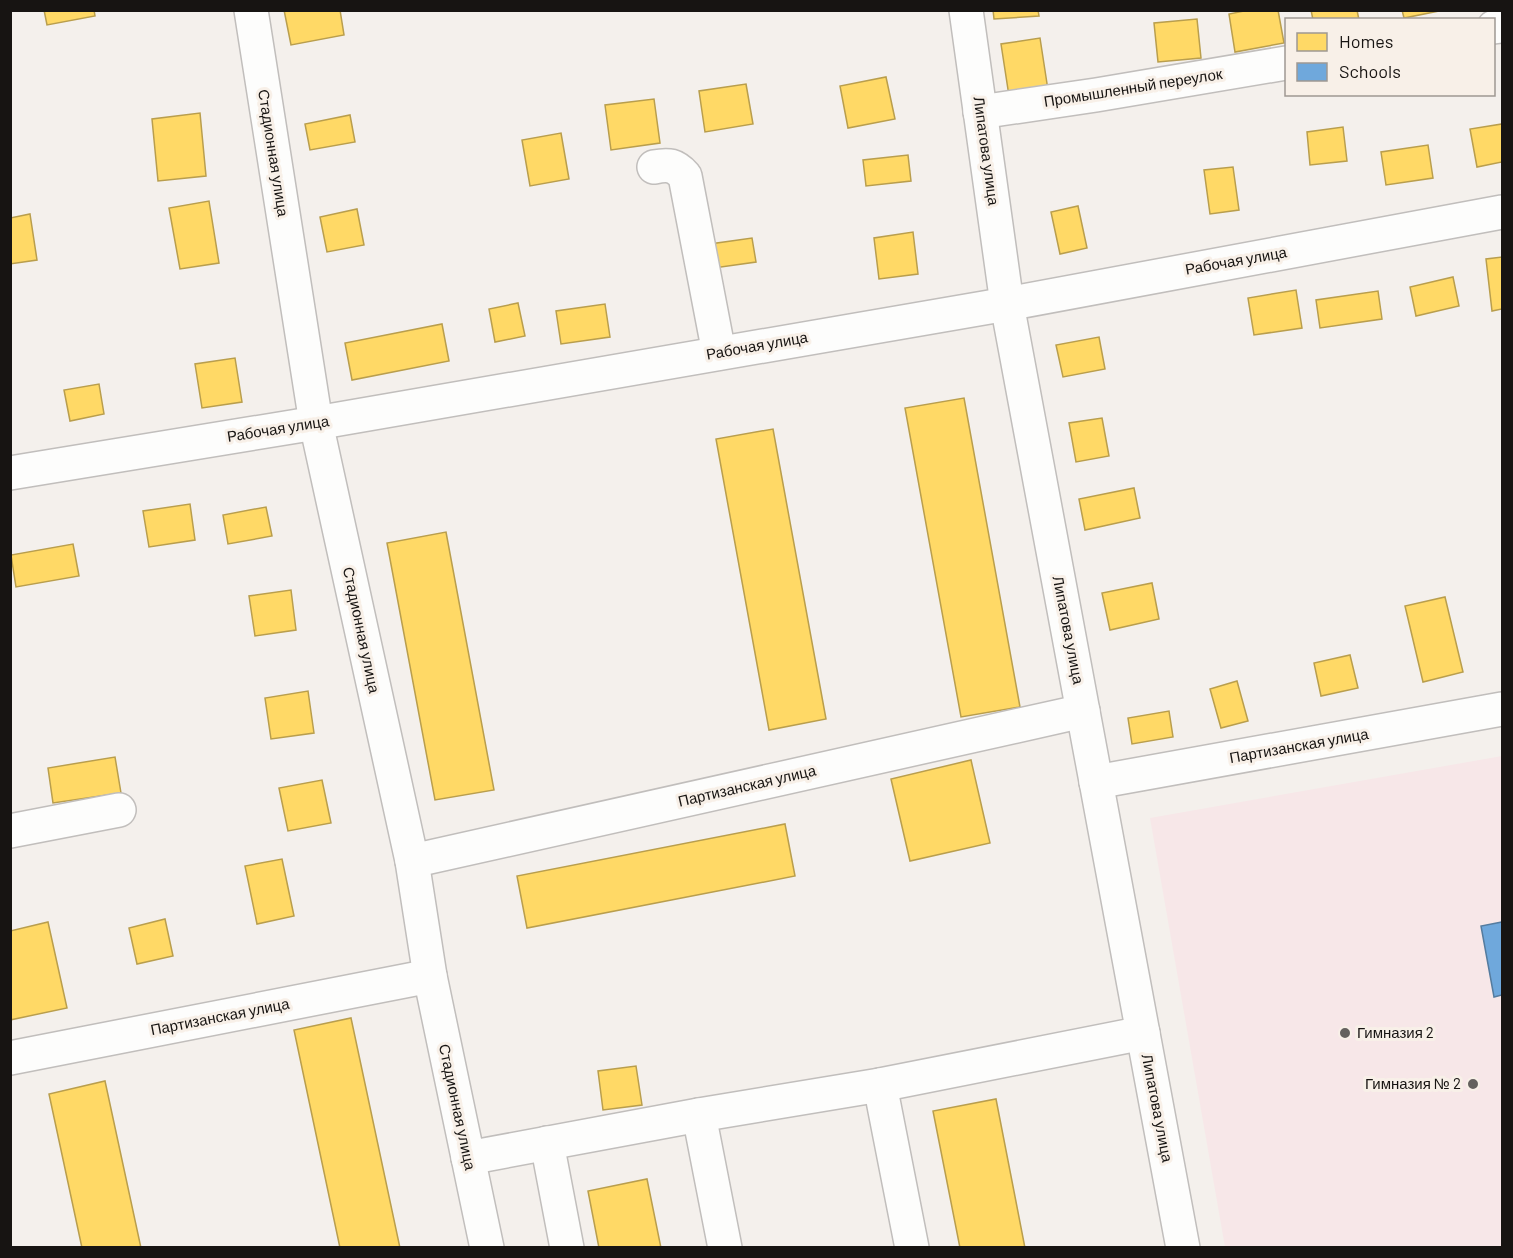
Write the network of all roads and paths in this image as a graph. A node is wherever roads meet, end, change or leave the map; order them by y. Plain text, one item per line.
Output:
1 (251, 10) edge
2 (966, 10) edge
3 (1285, 63) edge
4 (980, 112) junction
5 (654, 167) dead end
6 (1503, 212) edge
7 (1007, 304) junction
8 (719, 352) junction
9 (316, 423) junction
10 (10, 473) edge
11 (1503, 709) edge
12 (1083, 711) junction
13 (1096, 782) junction
14 (120, 810) dead end
15 (10, 831) edge
16 (412, 861) junction
17 (430, 976) junction
18 (1143, 1033) junction
19 (10, 1058) edge
20 (880, 1085) junction
21 (699, 1115) junction
22 (548, 1143) junction
23 (468, 1158) junction
24 (487, 1248) edge
25 (567, 1248) edge
26 (725, 1248) edge
27 (912, 1248) edge
28 (1183, 1248) edge

1 - 9 street, Стадионная улица
2 - 4 street, Липатова улица
3 - 4 street, Промышленный переулок
4 - 7 street, Липатова улица
5 - 8 street
6 - 7 street, Рабочая улица
7 - 8 street, Рабочая улица
7 - 12 street, Липатова улица
8 - 9 street, Рабочая улица
9 - 10 street, Рабочая улица
9 - 16 street, Стадионная улица
11 - 13 street, Партизанская улица
12 - 13 street, Липатова улица
12 - 16 street, Партизанская улица
13 - 18 street, Липатова улица
14 - 15 street
16 - 17 street, Стадионная улица
17 - 19 street, Партизанская улица
17 - 23 street, Стадионная улица
18 - 20 street
18 - 28 street, Липатова улица
20 - 21 street
20 - 27 street
21 - 22 street
21 - 26 street
22 - 23 street
22 - 25 street
23 - 24 street, Стадионная улица

